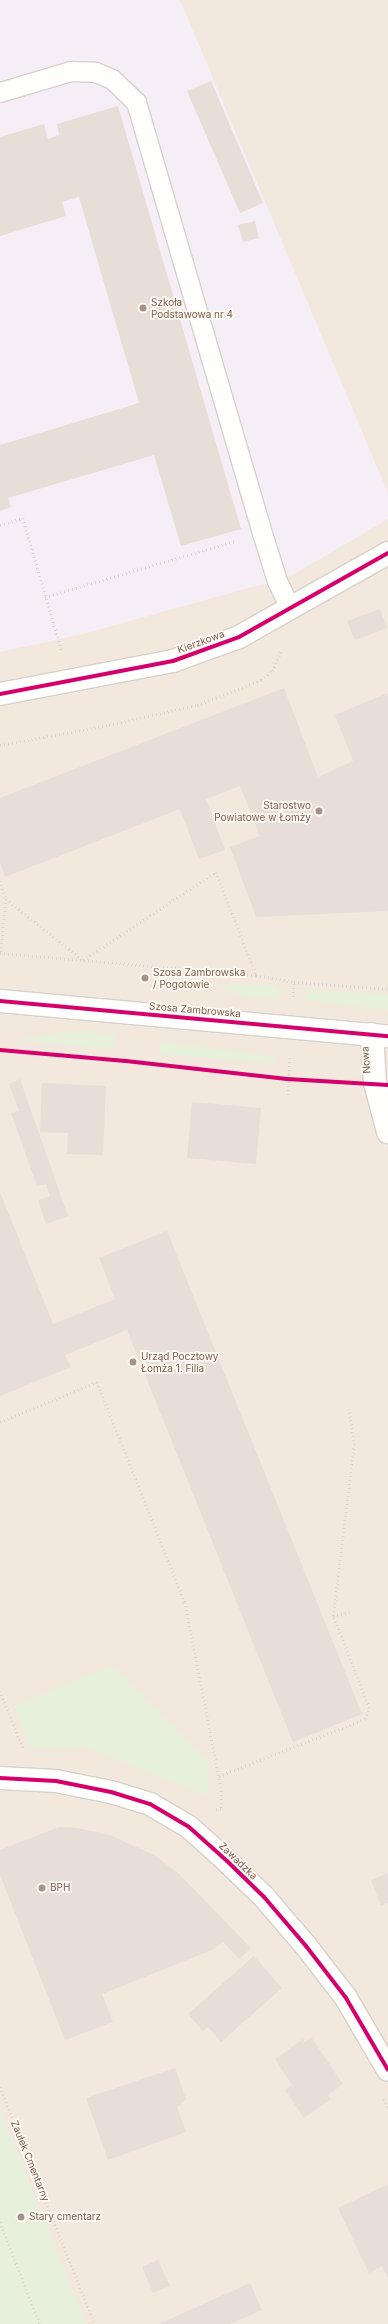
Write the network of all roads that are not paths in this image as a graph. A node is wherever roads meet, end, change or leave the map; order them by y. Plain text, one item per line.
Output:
1 (0, 92) edge
2 (388, 553) edge
3 (290, 608) junction
4 (0, 694) edge
5 (0, 1001) edge
6 (380, 1035) edge
7 (388, 1132) edge
8 (0, 1778) edge
9 (388, 2070) edge

1 - 3 lane
2 - 3 street, Kierzkowa
3 - 4 street, Kierzkowa
5 - 6 street, Szosa Zambrowska
6 - 7 street, Nowa
8 - 9 street, Zawadzka

